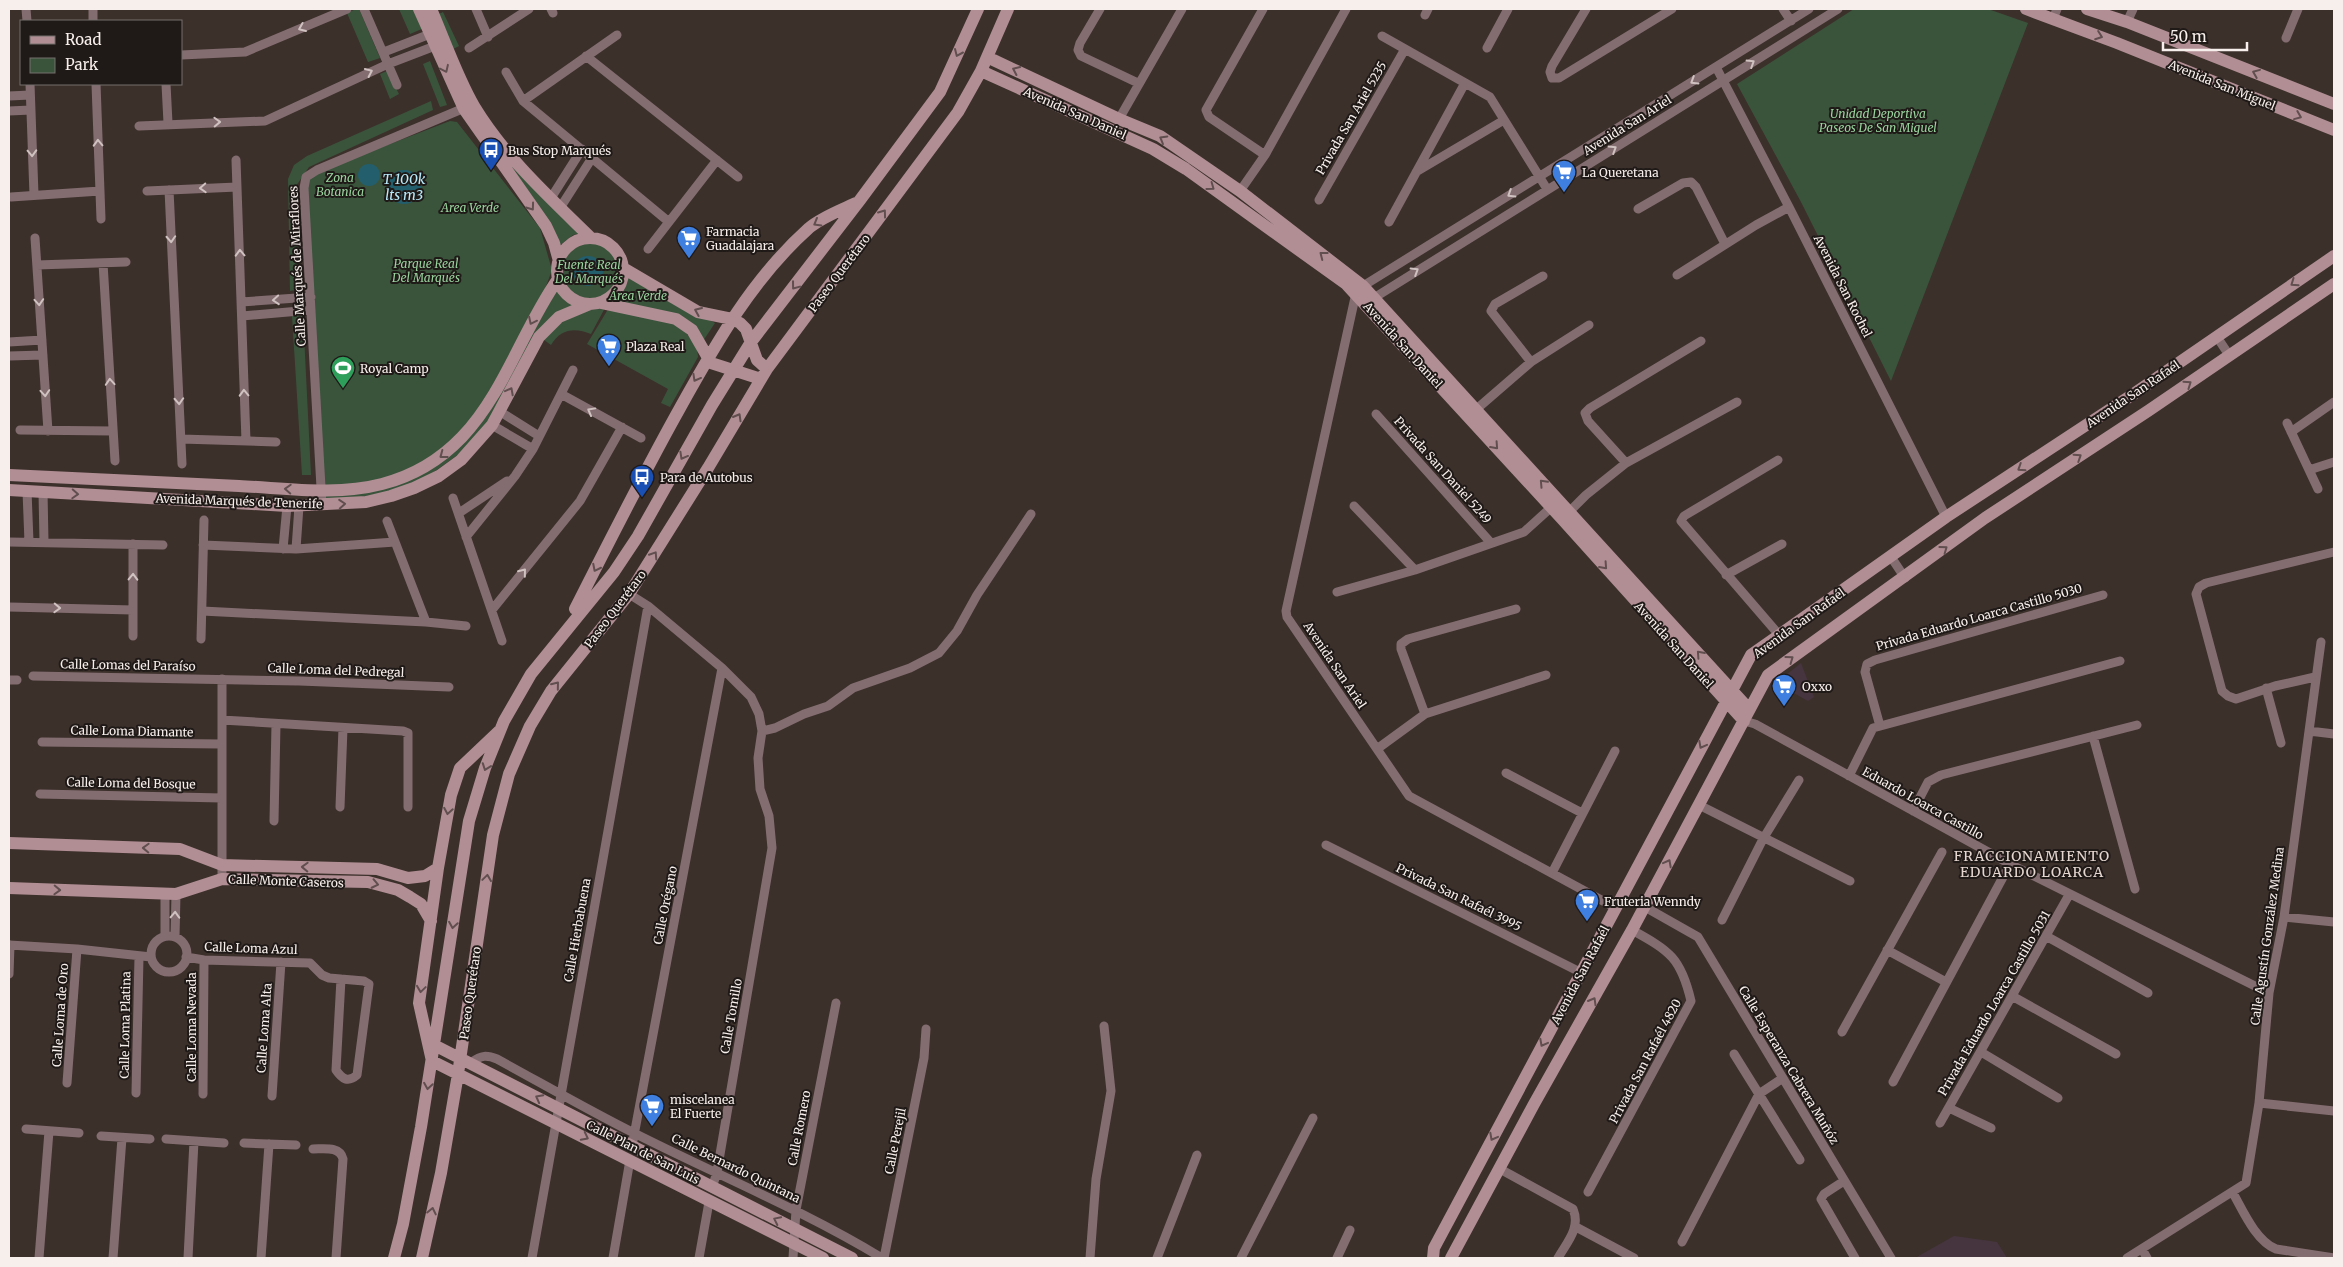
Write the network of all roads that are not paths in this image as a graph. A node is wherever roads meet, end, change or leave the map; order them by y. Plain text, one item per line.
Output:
1 (347, 9) edge
2 (364, 9) edge
3 (418, 9) edge
4 (431, 9) edge
5 (476, 9) edge
6 (529, 9) edge
7 (978, 9) edge
8 (1008, 9) edge
9 (1100, 9) edge
10 (1182, 9) edge
11 (1263, 9) edge
12 (1346, 9) edge
13 (1508, 9) edge
14 (1586, 9) edge
15 (1672, 9) edge
16 (1783, 9) edge
17 (1809, 9) edge
18 (1838, 9) edge
19 (2087, 9) edge
20 (2133, 9) edge
21 (2287, 9) edge
22 (2034, 10) edge
23 (2297, 11) edge
24 (2055, 14) edge
25 (1791, 21) junction
26 (2127, 22) junction
27 (617, 35) dead end
28 (488, 36) junction
29 (1382, 36) dead end
30 (2286, 38) dead end
31 (432, 40) junction
32 (469, 48) dead end
33 (1487, 48) dead end
34 (1405, 49) junction
35 (384, 52) junction
36 (182, 55) edge
37 (586, 56) junction
38 (987, 57) junction
39 (388, 64) junction
40 (1716, 67) junction
41 (981, 71) junction
42 (506, 72) dead end
43 (1723, 81) junction
44 (1138, 83) junction
45 (1465, 83) junction
46 (30, 85) edge
47 (96, 85) edge
48 (166, 85) edge
49 (397, 85) dead end
50 (30, 95) junction
51 (9, 96) edge
52 (523, 101) junction
53 (2334, 104) edge
54 (468, 107) junction
55 (31, 110) junction
56 (9, 111) edge
57 (1119, 120) junction
58 (1504, 120) junction
59 (168, 123) junction
60 (139, 126) dead end
61 (2334, 130) edge
62 (582, 149) junction
63 (1266, 155) junction
64 (592, 158) junction
65 (1193, 158) junction
66 (236, 160) dead end
67 (717, 160) junction
68 (1186, 169) junction
69 (1416, 172) junction
70 (1539, 176) junction
71 (738, 177) dead end
72 (237, 187) junction
73 (1547, 189) junction
74 (169, 190) junction
75 (100, 191) junction
76 (147, 191) dead end
77 (1240, 191) junction
78 (34, 195) junction
79 (11, 197) dead end
80 (551, 198) junction
81 (860, 200) junction
82 (1319, 200) dead end
83 (1789, 207) junction
84 (560, 208) junction
85 (1638, 209) dead end
86 (101, 219) dead end
87 (669, 222) junction
88 (1389, 222) dead end
89 (590, 237) junction
90 (35, 238) dead end
91 (1725, 244) junction
92 (648, 249) dead end
93 (2334, 256) edge
94 (559, 261) junction
95 (126, 262) dead end
96 (103, 263) junction
97 (37, 265) junction
98 (623, 268) junction
99 (1677, 275) dead end
100 (1543, 276) dead end
101 (558, 279) junction
102 (2334, 284) edge
103 (1360, 290) junction
104 (311, 297) junction
105 (1370, 301) junction
106 (241, 302) junction
107 (596, 304) junction
108 (1352, 306) junction
109 (311, 310) junction
110 (242, 316) junction
111 (732, 319) junction
112 (1590, 326) dead end
113 (2217, 337) junction
114 (42, 340) junction
115 (1701, 341) dead end
116 (9, 342) edge
117 (751, 342) junction
118 (43, 355) junction
119 (2229, 355) junction
120 (9, 356) edge
121 (707, 358) junction
122 (1531, 362) junction
123 (734, 369) junction
124 (573, 370) dead end
125 (764, 374) junction
126 (561, 394) junction
127 (1737, 402) dead end
128 (2334, 402) edge
129 (499, 411) junction
130 (1471, 413) junction
131 (1376, 414) dead end
132 (2287, 423) dead end
133 (492, 425) junction
134 (622, 427) junction
135 (20, 430) dead end
136 (48, 431) junction
137 (113, 431) junction
138 (2291, 432) junction
139 (539, 436) junction
140 (641, 438) dead end
141 (181, 439) junction
142 (246, 442) junction
143 (276, 442) dead end
144 (533, 449) junction
145 (1778, 460) dead end
146 (115, 462) dead end
147 (2334, 462) edge
148 (1626, 463) junction
149 (182, 464) dead end
150 (2309, 470) junction
151 (9, 475) edge
152 (516, 476) junction
153 (2318, 489) dead end
154 (9, 490) edge
155 (322, 490) junction
156 (27, 491) junction
157 (42, 492) junction
158 (453, 498) dead end
159 (1555, 504) junction
160 (322, 505) junction
161 (293, 506) junction
162 (1354, 506) dead end
163 (459, 513) junction
164 (1031, 514) dead end
165 (1566, 515) junction
166 (1946, 518) junction
167 (204, 520) dead end
168 (387, 521) dead end
169 (466, 537) junction
170 (9, 542) edge
171 (30, 542) junction
172 (44, 542) junction
173 (395, 542) junction
174 (1491, 543) junction
175 (133, 544) junction
176 (1782, 544) dead end
177 (163, 545) dead end
178 (203, 545) junction
179 (282, 549) junction
180 (296, 549) junction
181 (2334, 552) edge
182 (1892, 557) junction
183 (1415, 570) junction
184 (1726, 575) junction
185 (1905, 578) junction
186 (1337, 592) dead end
187 (629, 594) junction
188 (2103, 595) dead end
189 (648, 606) junction
190 (9, 607) edge
191 (1516, 609) dead end
192 (133, 610) junction
193 (492, 610) junction
194 (202, 611) junction
195 (426, 622) junction
196 (466, 626) dead end
197 (563, 633) junction
198 (132, 636) dead end
199 (1780, 636) junction
200 (201, 639) dead end
201 (502, 641) dead end
202 (2321, 642) dead end
203 (2120, 661) dead end
204 (722, 668) junction
205 (1546, 675) dead end
206 (33, 676) dead end
207 (2315, 677) junction
208 (222, 679) junction
209 (449, 686) dead end
210 (2266, 688) junction
211 (1733, 690) junction
212 (1725, 702) junction
213 (1425, 714) junction
214 (1749, 718) junction
215 (222, 720) junction
216 (276, 724) junction
217 (2137, 725) dead end
218 (1880, 726) junction
219 (343, 728) junction
220 (501, 729) junction
221 (762, 731) junction
222 (2309, 731) junction
223 (2334, 734) edge
224 (2094, 736) junction
225 (42, 742) dead end
226 (2281, 743) dead end
227 (221, 744) junction
228 (1377, 749) junction
229 (1615, 751) dead end
230 (1506, 774) dead end
231 (1848, 776) junction
232 (1799, 780) dead end
233 (40, 794) dead end
234 (222, 798) junction
235 (1699, 805) junction
236 (340, 807) dead end
237 (408, 807) dead end
238 (1913, 811) junction
239 (1582, 813) junction
240 (274, 821) dead end
241 (1763, 839) junction
242 (9, 843) edge
243 (1326, 845) dead end
244 (1942, 852) dead end
245 (2010, 864) junction
246 (222, 865) junction
247 (438, 868) junction
248 (1552, 873) junction
249 (222, 879) junction
250 (1850, 881) dead end
251 (9, 888) edge
252 (2134, 889) dead end
253 (170, 894) junction
254 (2070, 895) junction
255 (1645, 907) junction
256 (1616, 908) junction
257 (2284, 917) junction
258 (1722, 920) dead end
259 (431, 921) junction
260 (2334, 922) edge
261 (1632, 930) junction
262 (165, 936) junction
263 (175, 936) junction
264 (2046, 936) junction
265 (10, 945) edge
266 (78, 949) junction
267 (1887, 950) junction
268 (139, 957) junction
269 (151, 957) junction
270 (186, 957) junction
271 (204, 960) junction
272 (281, 962) junction
273 (1582, 973) junction
274 (9, 974) edge
275 (342, 979) junction
276 (1946, 982) junction
277 (2148, 993) dead end
278 (2269, 993) junction
279 (2012, 996) junction
280 (836, 1003) dead end
281 (1104, 1026) dead end
282 (926, 1029) dead end
283 (1842, 1032) dead end
284 (434, 1045) junction
285 (1981, 1052) junction
286 (1734, 1054) dead end
287 (2116, 1054) dead end
288 (466, 1059) junction
289 (432, 1061) junction
290 (458, 1074) junction
291 (1783, 1078) junction
292 (1893, 1082) dead end
293 (67, 1083) dead end
294 (136, 1094) dead end
295 (204, 1094) dead end
296 (560, 1094) junction
297 (1516, 1094) junction
298 (1759, 1094) junction
299 (272, 1096) dead end
300 (2058, 1098) dead end
301 (1534, 1104) junction
302 (2259, 1104) junction
303 (558, 1108) junction
304 (1948, 1108) junction
305 (2334, 1111) edge
306 (1313, 1118) dead end
307 (555, 1122) junction
308 (1940, 1123) dead end
309 (1991, 1128) dead end
310 (26, 1129) dead end
311 (49, 1132) junction
312 (79, 1133) dead end
313 (101, 1136) dead end
314 (122, 1138) junction
315 (150, 1139) dead end
316 (166, 1139) dead end
317 (633, 1140) junction
318 (194, 1141) junction
319 (224, 1143) dead end
320 (244, 1143) dead end
321 (269, 1144) junction
322 (296, 1145) dead end
323 (312, 1149) dead end
324 (1197, 1155) dead end
325 (630, 1160) junction
326 (1800, 1160) dead end
327 (1500, 1169) junction
328 (717, 1172) junction
329 (1844, 1181) junction
330 (712, 1188) junction
331 (1588, 1192) dead end
332 (2233, 1193) junction
333 (709, 1202) junction
334 (796, 1210) junction
335 (1576, 1227) junction
336 (796, 1230) junction
337 (1350, 1230) dead end
338 (1682, 1242) dead end
339 (796, 1245) junction
340 (2142, 1249) junction
341 (39, 1258) edge
342 (113, 1258) edge
343 (188, 1258) edge
344 (261, 1258) edge
345 (336, 1258) edge
346 (394, 1258) edge
347 (422, 1258) edge
348 (532, 1258) edge
349 (613, 1258) edge
350 (699, 1258) edge
351 (793, 1258) edge
352 (823, 1258) edge
353 (852, 1258) edge
354 (883, 1258) edge
355 (1090, 1258) edge
356 (1157, 1258) edge
357 (1242, 1258) edge
358 (1337, 1258) edge
359 (1433, 1258) edge
360 (1452, 1258) edge
361 (1558, 1258) edge
362 (1634, 1258) edge
363 (1856, 1258) edge
364 (1891, 1258) edge
365 (2127, 1258) edge
366 (2147, 1258) edge
367 (2334, 1258) edge

1 -> 36 street
2 - 35 street
3 - 31 street
4 - 54 street
5 - 28 street
6 - 28 street
7 -> 81 street, Paseo Querétaro
8 - 38 street, Paseo Querétaro
9 - 44 street
10 - 44 street
11 - 63 street
12 - 63 street
13 - 33 street
14 - 15 street
16 - 25 street
17 - 25 street, Avenida San Ariel
43 -> 18 street, Avenida San Ariel
19 - 26 street, Avenida San Miguel
20 - 26 street
21 - 23 street
22 - 24 street, Avenida San Miguel
23 - 30 street
24 -> 61 street, Avenida San Miguel
25 - 40 street, Avenida San Ariel
53 -> 26 street, Avenida San Miguel
27 - 37 street
28 - 32 street
29 - 34 street
31 - 35 street
31 - 39 street
31 -> 54 street
34 - 45 street
34 - 82 street, Privada San Ariel 5235
35 - 39 street
37 - 52 street
37 - 67 street
38 - 41 street, Paseo Querétaro
57 -> 38 street, Avenida San Daniel
39 - 49 street
59 -> 39 street
40 - 43 street, Avenida San Rochel
40 -> 70 street, Avenida San Ariel
41 - 68 street, Avenida San Daniel
125 -> 41 street, Paseo Querétaro
42 - 52 street
73 -> 43 street, Avenida San Ariel
43 - 83 street, Avenida San Rochel
44 - 57 street
45 - 58 street
45 - 69 street
46 - 50 street
75 -> 47 street
48 - 59 street
50 - 51 street
50 - 55 street
52 - 62 street
54 - 80 street
54 -> 94 street
54 - 104 street, Calle Marqués de Miraflores
55 - 56 street
55 -> 78 street
65 -> 57 street, Avenida San Daniel
58 - 69 street
58 - 70 street
59 - 60 street
62 - 64 street
62 - 80 street
63 - 77 street
64 - 84 street
64 - 87 street
65 - 68 street
65 - 77 street, Avenida San Daniel
66 - 72 street
67 - 71 street
67 - 87 street
68 -> 103 street, Avenida San Daniel
69 - 88 street
70 - 73 street
70 -> 103 street, Avenida San Ariel
72 -> 74 street
106 -> 72 street
105 -> 73 street, Avenida San Ariel
74 - 76 street
74 -> 141 street
75 - 78 street
75 - 86 street
103 -> 77 street, Avenida San Daniel
78 - 79 street
80 - 84 street
81 -> 111 street
81 -> 117 street, Paseo Querétaro
83 - 91 street
83 - 166 street, Avenida San Rochel
84 - 89 street
85 - 91 street
87 - 92 street
89 - 94 street
89 - 98 street
90 - 97 street
91 - 99 street
93 -> 113 street, Avenida San Rafaél
94 - 101 street
95 - 96 street
96 - 97 street
137 -> 96 street
97 -> 114 street
98 - 107 street
111 -> 98 street
100 - 122 street
101 - 107 street
101 -> 155 street, Avenida Marqués de Tenerife
102 - 119 street, Avenida San Rafaél
103 - 105 street, Avenida San Daniel
103 - 108 street, Avenida San Ariel
104 -> 106 street
104 - 109 street, Calle Marqués de Miraflores
105 - 108 street, Avenida San Ariel
105 - 130 street, Avenida San Daniel
106 - 110 street
107 - 121 street
129 -> 107 street, Avenida Marqués de Tenerife
108 - 228 street, Avenida San Ariel
109 - 110 street
109 - 155 street, Calle Marqués de Miraflores
142 -> 110 street
111 - 117 street
111 - 121 street
112 - 122 street
113 - 119 street
113 -> 166 street, Avenida San Rafaél
114 - 116 street
114 - 118 street
115 - 148 street
117 - 123 street, Paseo Querétaro
117 - 125 street
118 - 120 street
118 -> 136 street
185 -> 119 street, Avenida San Rafaél
121 - 123 street
121 -> 197 street
122 - 130 street
123 - 125 street
123 -> 197 street, Paseo Querétaro
124 - 126 street
187 -> 125 street, Paseo Querétaro
134 -> 126 street
126 - 139 street
127 - 148 street
128 - 138 street
129 - 133 street, Avenida Marqués de Tenerife
129 - 139 street
130 - 159 street, Avenida San Daniel
131 - 174 street, Privada San Daniel 5249
132 - 138 street
133 - 144 street
160 -> 133 street, Avenida Marqués de Tenerife
134 - 140 street
193 -> 134 street
135 - 136 street
136 - 137 street
137 - 146 street
138 - 150 street
139 - 144 street
141 - 142 street
141 - 149 street
142 - 143 street
144 - 152 street
145 - 184 street
147 - 150 street
148 - 165 street
150 - 153 street
155 -> 151 street, Avenida Marqués de Tenerife
152 - 163 street
152 - 169 street
154 - 156 street, Avenida Marqués de Tenerife
155 - 160 street, Calle Marqués de Miraflores
156 - 157 street, Avenida Marqués de Tenerife
156 - 171 street
157 -> 161 street, Avenida Marqués de Tenerife
157 - 172 street
158 - 163 street
159 - 165 street, Avenida San Daniel
159 - 174 street, Privada San Daniel 5249
160 - 161 street, Avenida Marqués de Tenerife
161 - 179 street
161 - 180 street
162 - 183 street
163 - 169 street
164 - 221 street
211 -> 165 street, Avenida San Daniel
165 -> 212 street, Avenida San Daniel
166 - 182 street, Avenida San Rafaél
167 - 178 street
168 - 173 street
169 - 193 street
170 - 171 street
171 - 172 street
172 - 175 street
173 - 180 street
173 - 195 street
174 - 183 street, Privada San Daniel 5249
175 - 177 street
192 -> 175 street
176 - 184 street
178 - 179 street
178 - 194 street
179 - 180 street
181 - 210 street
182 - 185 street
182 - 199 street, Avenida San Rafaél
183 - 186 street, Privada San Daniel 5249
184 - 199 street
214 -> 185 street, Avenida San Rafaél
187 - 189 street
288 -> 187 street, Paseo Querétaro
188 - 218 street, Privada Eduardo Loarca Castillo 5030
189 - 204 street
189 - 296 street, Calle Hierbabuena
190 -> 192 street
191 - 213 street
192 - 198 street
193 - 201 street
194 - 195 street
194 - 200 street
195 - 196 street
197 - 220 street, Paseo Querétaro
199 - 211 street, Avenida San Rafaél
202 - 207 street, Calle Agustín González Medina
203 - 218 street
204 - 221 street
204 - 317 street, Calle Orégano
205 - 213 street
206 - 208 street, Calle Lomas del Paraíso
207 - 210 street
207 - 222 street, Calle Agustín González Medina
208 - 209 street, Calle Loma del Pedregal
208 - 215 street
210 - 226 street
211 - 212 street, Avenida San Rafaél
211 - 214 street, Avenida San Daniel
212 - 214 street, Avenida San Daniel
212 -> 256 street, Avenida San Rafaél
213 - 228 street
214 - 231 street, Eduardo Loarca Castillo
214 - 235 street, Avenida San Rafaél
215 - 216 street
215 - 227 street
216 - 219 street
216 - 240 street
217 - 224 street
218 - 231 street
219 - 236 street
219 - 237 street
220 -> 247 street
220 -> 284 street, Paseo Querétaro
221 - 328 street, Calle Tomillo
222 - 223 street
222 - 257 street, Calle Agustín González Medina
224 - 238 street
224 - 252 street
225 - 227 street, Calle Loma Diamante
227 - 234 street
228 - 248 street, Avenida San Ariel
229 - 239 street
230 - 239 street
231 - 238 street, Eduardo Loarca Castillo
232 - 241 street
233 - 234 street, Calle Loma del Bosque
234 - 246 street
235 - 241 street
255 -> 235 street, Avenida San Rafaél
238 - 245 street, Eduardo Loarca Castillo
239 - 248 street
241 - 250 street
241 - 258 street
246 -> 242 street, Calle Monte Caseros
243 - 273 street, Privada San Rafaél 3995
244 - 267 street
245 - 254 street, Eduardo Loarca Castillo
245 - 276 street
247 -> 246 street, Calle Monte Caseros
246 - 249 street
247 - 259 street
248 - 256 street, Avenida San Ariel
249 - 253 street, Calle Monte Caseros
249 -> 259 street, Calle Monte Caseros
251 -> 253 street, Calle Monte Caseros
253 - 262 street
263 -> 253 street
254 - 264 street, Privada Eduardo Loarca Castillo 5031
254 - 278 street, Eduardo Loarca Castillo
255 - 261 street, Avenida San Rafaél
255 - 291 street, Calle Esperanza Cabrera Muñóz
256 - 273 street, Avenida San Rafaél
257 - 260 street
257 - 278 street, Calle Agustín González Medina
259 -> 289 street
301 -> 261 street, Avenida San Rafaél
261 - 331 street, Privada San Rafaél 4820
262 - 263 street
262 - 269 street
263 - 270 street
264 - 277 street
264 - 279 street, Privada Eduardo Loarca Castillo 5031
265 - 266 street
265 - 274 street
266 - 268 street
266 - 293 street, Calle Loma de Oro
267 - 276 street
267 - 283 street
268 - 269 street
268 - 294 street, Calle Loma Platina
269 - 270 street
270 - 271 street, Calle Loma Azul
271 - 272 street, Calle Loma Azul
271 - 295 street, Calle Loma Nevada
272 - 275 street, Calle Loma Azul
272 - 299 street, Calle Loma Alta
273 -> 297 street, Avenida San Rafaél
275 - 275 street, Calle Loma Azul
276 - 292 street
278 - 302 street, Calle Agustín González Medina
279 - 285 street, Privada Eduardo Loarca Castillo 5031
279 - 287 street
280 - 334 street, Calle Romero
281 - 355 street
282 - 354 street, Calle Perejil
284 - 288 street, Calle Plan de San Luis
284 - 289 street, Paseo Querétaro
285 - 300 street
285 - 304 street, Privada Eduardo Loarca Castillo 5031
286 - 298 street
288 - 290 street, Paseo Querétaro
288 - 296 street, Calle Bernardo Quintana
303 -> 288 street, Calle Plan de San Luis
289 - 290 street, Calle Plan de San Luis
289 -> 346 street, Paseo Querétaro
290 - 307 street, Calle Plan de San Luis
347 -> 290 street, Paseo Querétaro
291 - 298 street
291 - 329 street, Calle Esperanza Cabrera Muñóz
296 - 303 street, Calle Hierbabuena
296 - 317 street, Calle Bernardo Quintana
297 - 301 street
297 -> 359 street, Avenida San Rafaél
298 - 326 street
298 - 338 street
301 - 327 street, Avenida San Rafaél
302 - 305 street
302 - 332 street, Calle Agustín González Medina
303 - 307 street, Calle Hierbabuena
303 - 317 street, Calle Plan de San Luis
304 - 308 street, Privada Eduardo Loarca Castillo 5031
304 - 309 street
306 - 357 street
307 -> 325 street, Calle Plan de San Luis
307 - 348 street, Calle Hierbabuena
310 - 311 street
311 - 312 street
311 - 341 street
313 - 314 street
314 - 315 street
314 - 342 street
316 - 318 street
317 - 328 street, Calle Bernardo Quintana
317 - 330 street, Calle Plan de San Luis
318 - 319 street
318 - 343 street
320 - 321 street
321 - 322 street
321 - 344 street
323 - 345 street
324 - 356 street
325 - 333 street, Calle Plan de San Luis
325 - 349 street
327 - 335 street
327 - 360 street, Avenida San Rafaél
328 - 330 street, Calle Tomillo
328 - 334 street, Calle Bernardo Quintana
329 - 363 street
329 - 364 street, Calle Esperanza Cabrera Muñóz
336 -> 330 street, Calle Plan de San Luis
332 - 340 street, Calle Agustín González Medina
332 - 367 street
333 - 339 street, Calle Plan de San Luis
333 - 350 street
334 - 336 street, Calle Romero
334 - 354 street, Calle Bernardo Quintana
335 - 361 street
335 - 362 street
336 - 339 street, Calle Romero
336 - 353 street, Calle Plan de San Luis
337 - 358 street
339 - 351 street, Calle Romero
339 - 352 street, Calle Plan de San Luis
340 - 365 street, Calle Agustín González Medina
340 - 366 street

